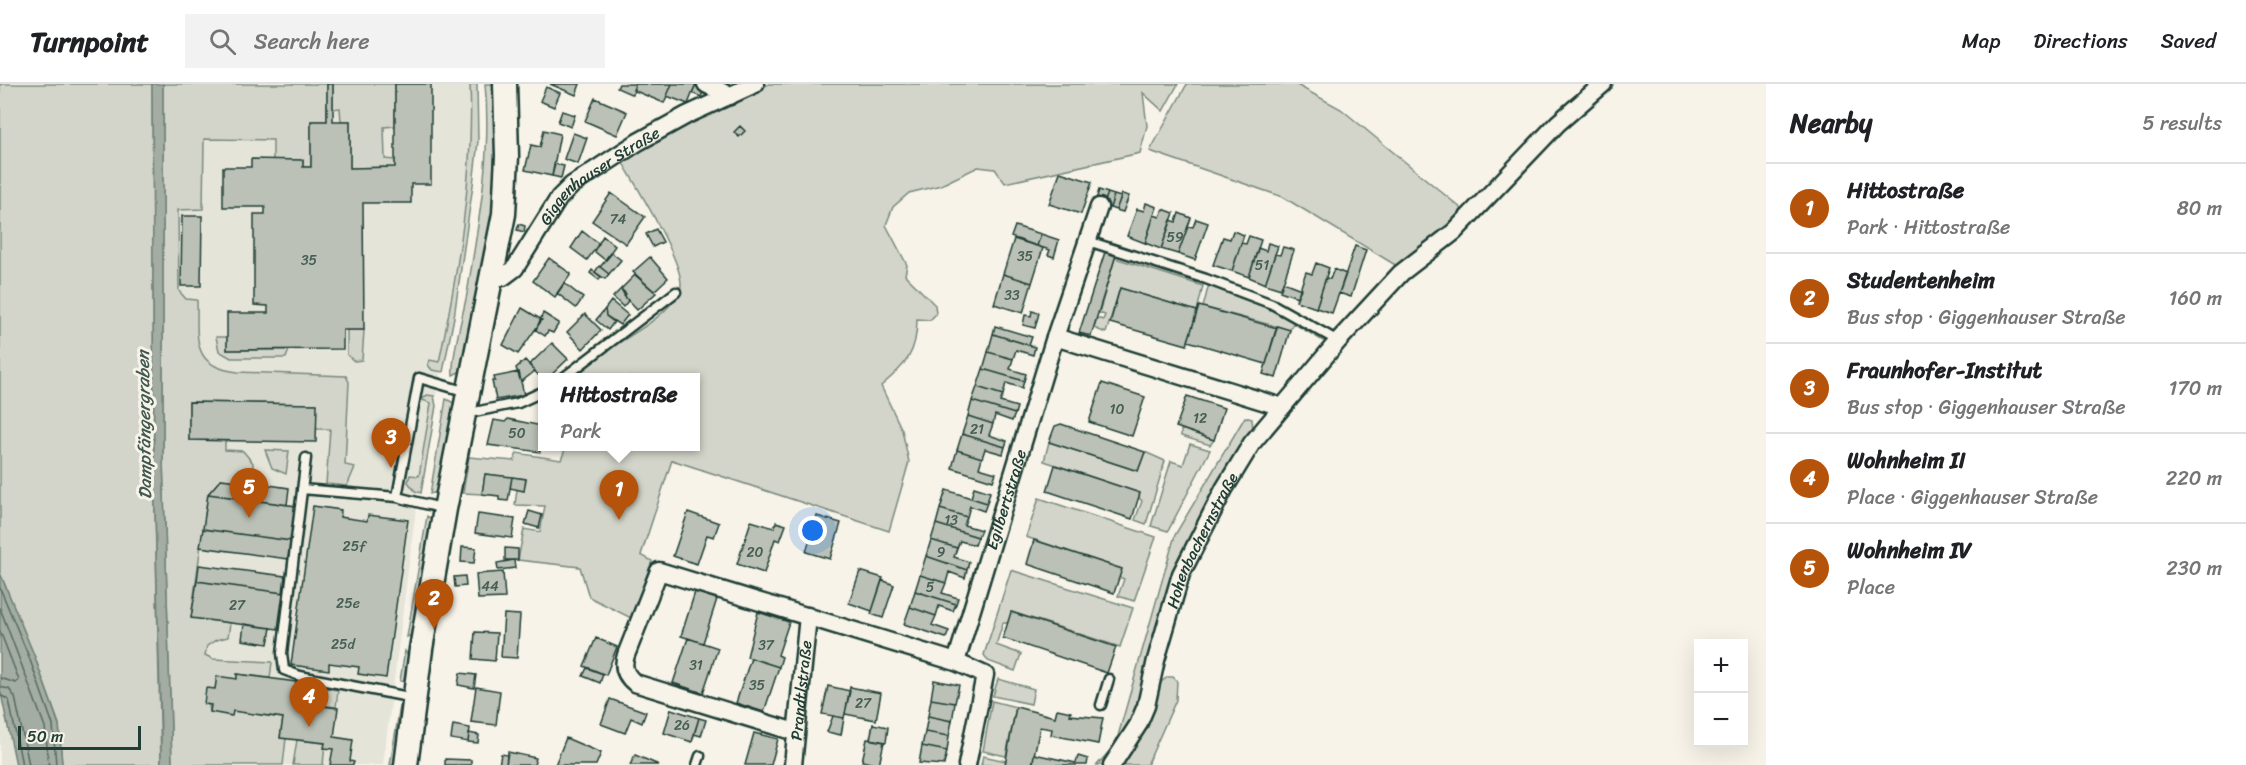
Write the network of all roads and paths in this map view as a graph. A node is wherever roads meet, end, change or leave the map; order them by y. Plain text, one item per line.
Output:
1 (505, 84) edge
2 (706, 84) edge
3 (755, 84) edge
4 (1603, 84) edge
5 (730, 96) junction
6 (1099, 207) dead end
7 (1088, 241) junction
8 (493, 276) junction
9 (676, 292) dead end
10 (1056, 337) junction
11 (1338, 341) junction
12 (570, 373) edge
13 (468, 392) junction
14 (538, 394) edge
15 (1282, 406) junction
16 (463, 414) junction
17 (306, 458) dead end
18 (302, 489) junction
19 (397, 497) junction
20 (445, 509) junction
21 (808, 616) junction
22 (956, 662) junction
23 (1109, 679) dead end
24 (415, 698) junction
25 (1101, 705) dead end
26 (795, 732) junction
27 (700, 756) dead end
28 (406, 765) edge
29 (697, 765) edge
30 (793, 765) edge
31 (967, 765) edge
32 (1112, 765) edge

1 - 8 main road
2 - 5 street
3 - 5 street, Giggenhauser Straße
4 - 11 street, Hohenbachernstraße
5 - 8 street, Giggenhauser Straße
6 - 7 street, Egilbertstraße
7 - 10 street, Egilbertstraße
7 - 11 lane
8 - 13 main road
9 - 12 lane
10 - 15 street
10 - 22 street, Egilbertstraße
11 - 15 street, Hohenbachernstraße
13 - 16 main road
13 - 19 lane
14 - 16 lane
15 - 32 street, Hohenbachernstraße
16 - 20 main road
17 - 18 lane
18 - 19 lane
18 - 24 lane
19 - 20 lane
20 - 24 main road
21 - 22 street
21 - 26 street, Prandtlstraße
21 - 26 street
22 - 31 street
23 - 25 lane
24 - 28 main road
26 - 30 street, Prandtlstraße
27 - 29 lane

